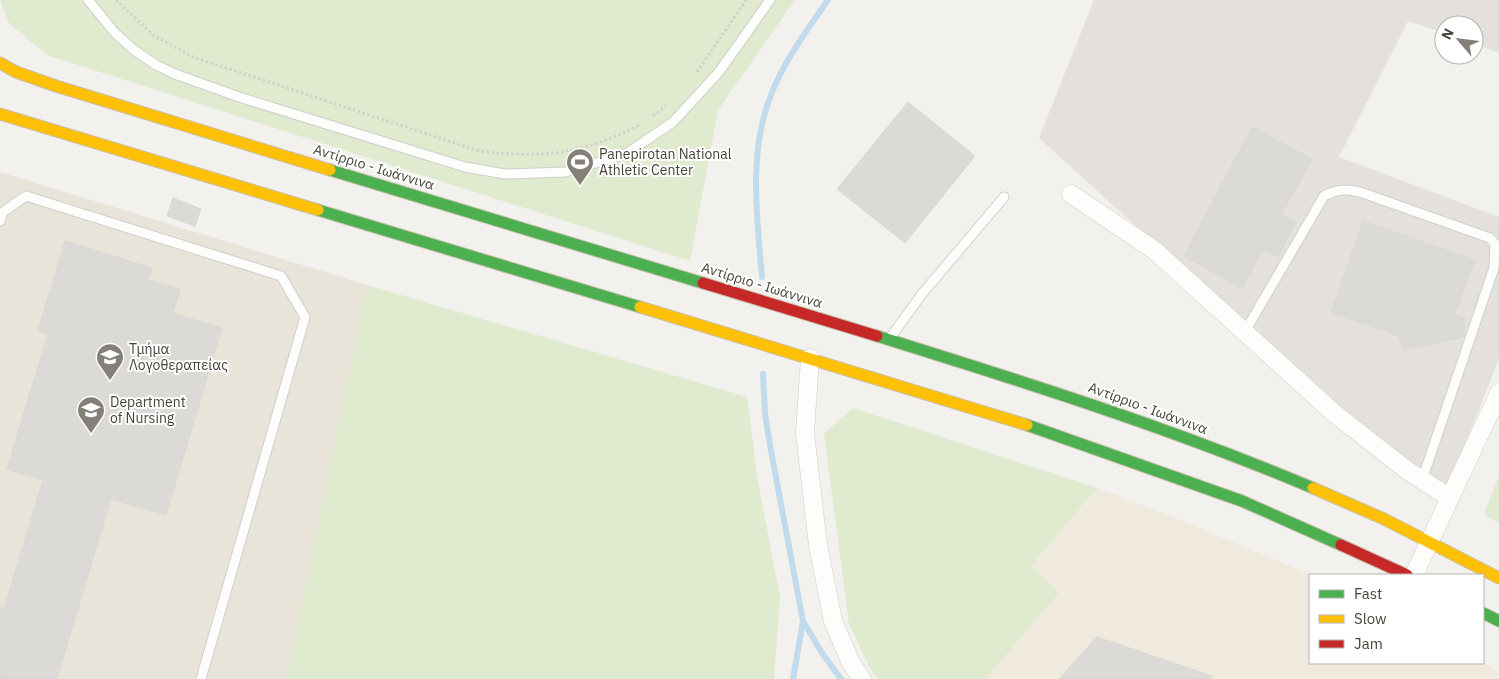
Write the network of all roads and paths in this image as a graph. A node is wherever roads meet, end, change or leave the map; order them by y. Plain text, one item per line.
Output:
1 (88, 0) edge
2 (116, 0) edge
3 (746, 0) edge
4 (770, 0) edge
5 (0, 63) edge
6 (694, 76) dead end
7 (673, 100) dead end
8 (0, 114) edge
9 (650, 118) dead end
10 (642, 124) dead end
11 (1071, 194) dead end
12 (1004, 197) dead end
13 (0, 221) edge
14 (1244, 333) junction
15 (889, 340) junction
16 (810, 358) junction
17 (1499, 393) edge
18 (1422, 480) junction
19 (1450, 498) junction
20 (1430, 542) junction
21 (1405, 574) edge
22 (1414, 574) edge
23 (1499, 578) edge
24 (1484, 614) edge
25 (1499, 622) edge
26 (201, 679) edge
27 (862, 679) edge

1 - 4 lane
2 - 10 path
3 - 6 path
5 - 15 highway, Αντίρριο - Ιωάννινα
7 - 9 path
8 - 16 highway
11 - 14 street
12 - 15 lane
13 - 26 lane
14 - 18 street
14 - 18 lane
15 - 20 highway, Αντίρριο - Ιωάννινα
16 - 21 highway
16 - 27 street
17 - 19 street
18 - 19 street
19 - 20 street
20 - 22 street
20 - 23 highway, Αντίρριο - Ιωάννινα
24 - 25 highway

